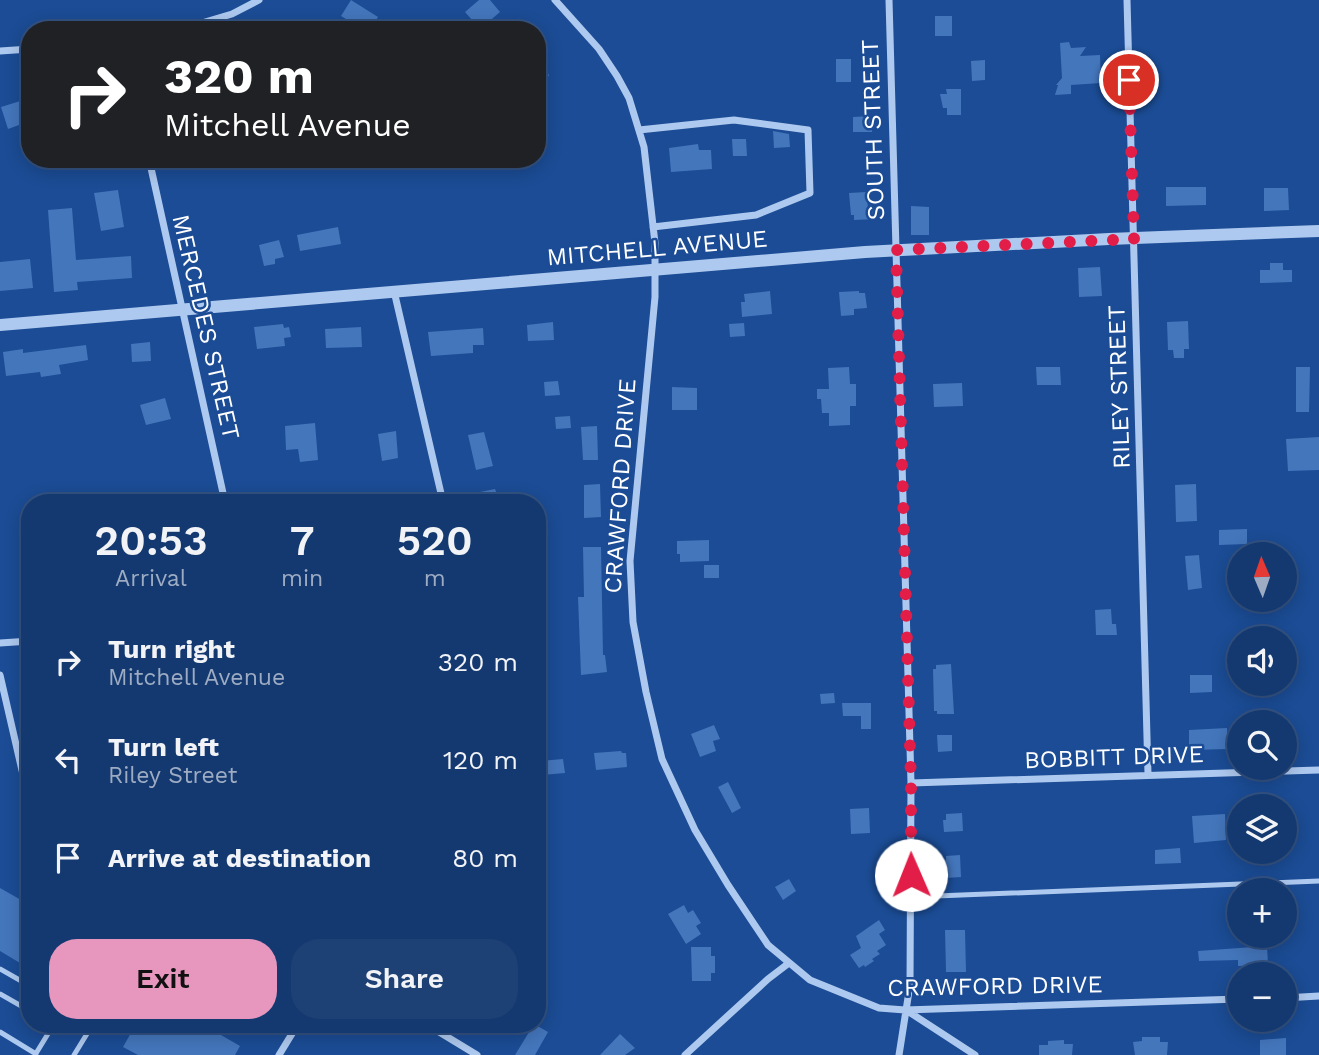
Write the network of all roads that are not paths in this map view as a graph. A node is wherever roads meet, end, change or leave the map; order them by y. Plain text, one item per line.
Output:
1 (259, 0) edge
2 (555, 0) edge
3 (889, 0) edge
4 (1127, 0) edge
5 (208, 21) edge
6 (21, 50) edge
7 (0, 51) edge
8 (639, 130) junction
9 (151, 168) edge
10 (653, 227) junction
11 (1319, 231) edge
12 (1134, 239) junction
13 (896, 250) junction
14 (655, 270) junction
15 (394, 291) junction
16 (181, 310) junction
17 (0, 325) edge
18 (223, 494) edge
19 (441, 494) edge
20 (21, 642) edge
21 (0, 643) edge
22 (0, 675) edge
23 (20, 761) joint
24 (21, 765) edge
25 (1319, 770) edge
26 (1149, 774) junction
27 (911, 783) junction
28 (1319, 881) edge
29 (911, 897) junction
30 (789, 964) junction
31 (0, 969) edge
32 (21, 981) edge
33 (0, 994) edge
34 (1319, 996) edge
35 (1297, 997) edge
36 (1227, 999) edge
37 (21, 1006) edge
38 (905, 1010) junction
39 (0, 1032) edge
40 (48, 1033) edge
41 (87, 1033) edge
42 (292, 1033) edge
43 (441, 1033) edge
44 (36, 1054) edge
45 (74, 1055) edge
46 (279, 1055) edge
47 (477, 1055) edge
48 (685, 1055) edge
49 (899, 1055) edge
50 (975, 1055) edge

1 - 5 street
2 - 8 street, CRAWFORD DRIVE
3 - 13 street, SOUTH STREET
4 - 12 street, RILEY STREET
6 - 7 street
8 - 10 street, CRAWFORD DRIVE
8 - 10 street
9 - 16 street, MERCEDES STREET
10 - 14 street, CRAWFORD DRIVE
11 - 12 street, MITCHELL AVENUE
12 - 13 street, MITCHELL AVENUE
12 - 26 street, RILEY STREET
13 - 14 street, MITCHELL AVENUE
13 - 27 street, SOUTH STREET
14 - 15 street, MITCHELL AVENUE
14 - 30 street, CRAWFORD DRIVE
15 - 16 street, MITCHELL AVENUE
15 - 19 street
16 - 17 street, MITCHELL AVENUE
16 - 18 street, MERCEDES STREET
20 - 21 street
22 - 23 street
23 - 24 street
25 - 26 street, BOBBITT DRIVE
26 - 27 street, BOBBITT DRIVE
27 - 29 street, SOUTH STREET
28 - 29 lane
29 - 38 street, SOUTH STREET
30 - 38 street, CRAWFORD DRIVE
30 - 48 street
31 - 32 lane
33 - 37 lane
34 - 35 street
36 - 38 street, CRAWFORD DRIVE
38 - 49 street, SOUTH STREET
38 - 50 street
39 - 44 lane
40 - 44 lane
41 - 45 lane
42 - 46 street
43 - 47 street

